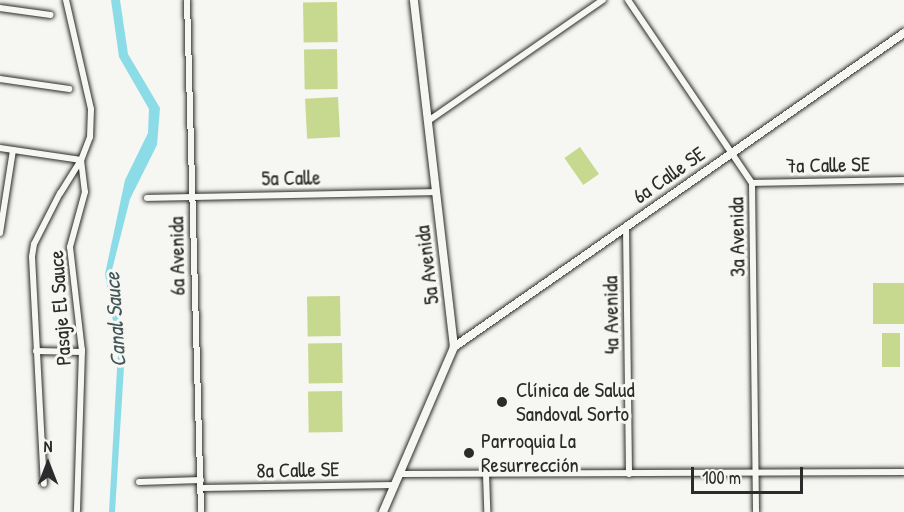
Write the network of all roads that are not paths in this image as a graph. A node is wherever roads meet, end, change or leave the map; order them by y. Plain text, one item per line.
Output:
1 (66, 0) edge
2 (188, 0) edge
3 (414, 0) edge
4 (603, 0) edge
5 (628, 0) edge
6 (0, 8) edge
7 (51, 15) dead end
8 (904, 33) edge
9 (0, 79) edge
10 (69, 89) dead end
11 (428, 121) junction
12 (0, 148) edge
13 (13, 150) junction
14 (733, 152) junction
15 (81, 159) junction
16 (904, 180) edge
17 (752, 183) junction
18 (436, 192) junction
19 (193, 197) junction
20 (147, 198) dead end
21 (626, 227) junction
22 (0, 233) edge
23 (454, 347) junction
24 (36, 351) junction
25 (82, 352) junction
26 (904, 472) edge
27 (756, 473) junction
28 (400, 474) junction
29 (486, 474) junction
30 (629, 474) junction
31 (201, 480) junction
32 (139, 482) dead end
33 (44, 484) dead end
34 (395, 485) junction
35 (201, 488) junction
36 (77, 512) edge
37 (201, 512) edge
38 (383, 512) edge
39 (487, 512) edge
40 (756, 512) edge

1 - 15 street, Pasaje El Sauce
2 - 19 street, 6a Avenida
3 - 11 street, 5a Avenida
4 - 11 street
5 - 14 street, 3a Avenida
6 - 7 street
8 - 14 street, 6a Calle SE
9 - 10 street
11 - 18 street, 5a Avenida
12 - 13 street
13 - 15 street
13 - 22 street
14 - 17 street, 3a Avenida
14 - 21 street, 6a Calle SE
15 - 24 street
15 - 25 street, Pasaje El Sauce
16 - 17 street, 7a Calle SE
17 - 27 street, 3a Avenida
18 - 19 street, 5a Calle
18 - 23 street, 5a Avenida
19 - 20 street, 5a Calle
19 - 31 street, 6a Avenida
21 - 23 street, 6a Calle SE
21 - 30 street, 4a Avenida
23 - 28 street, 5a Avenida
24 - 25 street
24 - 33 street
25 - 36 street, Pasaje El Sauce
26 - 27 street
27 - 30 street
27 - 40 street, 3a Avenida
28 - 29 street
28 - 34 street, 5a Avenida
29 - 30 street
29 - 39 street
31 - 32 street
31 - 35 street, 6a Avenida
34 - 35 street, 8a Calle SE
34 - 38 street, 5a Avenida
35 - 37 street, 6a Avenida

